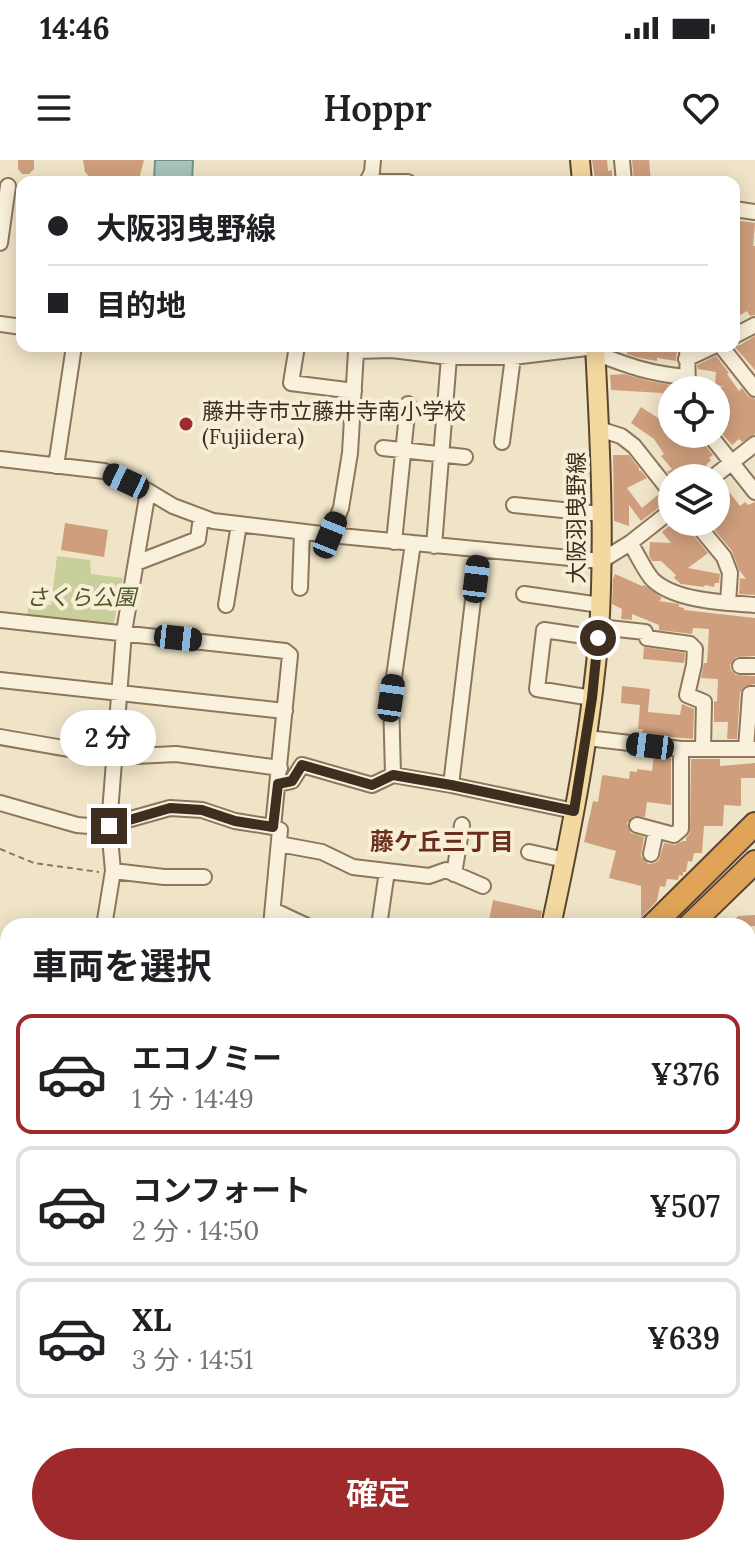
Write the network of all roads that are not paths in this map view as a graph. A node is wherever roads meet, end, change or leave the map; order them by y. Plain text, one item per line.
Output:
1 (10, 186) edge
2 (0, 243) edge
3 (73, 352) edge
4 (296, 352) edge
5 (356, 352) edge
6 (417, 352) edge
7 (564, 352) edge
8 (595, 352) edge
9 (601, 352) edge
10 (687, 352) edge
11 (726, 352) edge
12 (449, 357) junction
13 (513, 357) junction
14 (664, 376) edge
15 (688, 376) edge
16 (755, 389) edge
17 (354, 391) junction
18 (408, 404) dead end
19 (599, 429) junction
20 (502, 442) dead end
21 (755, 444) edge
22 (383, 448) dead end
23 (720, 448) edge
24 (404, 450) junction
25 (441, 455) junction
26 (465, 457) dead end
27 (0, 459) edge
28 (732, 463) junction
29 (56, 466) junction
30 (658, 476) edge
31 (148, 491) junction
32 (755, 492) edge
33 (514, 505) dead end
34 (601, 514) junction
35 (201, 517) junction
36 (658, 521) edge
37 (239, 524) junction
38 (302, 532) junction
39 (330, 535) junction
40 (707, 536) edge
41 (394, 542) junction
42 (413, 543) junction
43 (630, 543) junction
44 (434, 546) junction
45 (479, 550) junction
46 (601, 561) junction
47 (136, 563) junction
48 (300, 588) dead end
49 (524, 594) dead end
50 (728, 603) junction
51 (226, 605) dead end
52 (600, 605) junction
53 (755, 605) edge
54 (0, 620) edge
55 (124, 632) junction
56 (598, 633) junction
57 (0, 680) edge
58 (119, 693) junction
59 (755, 694) edge
60 (592, 698) junction
61 (285, 711) junction
62 (0, 737) edge
63 (587, 738) junction
64 (681, 749) junction
65 (703, 749) junction
66 (750, 749) edge
67 (115, 757) junction
68 (393, 775) junction
69 (279, 776) junction
70 (451, 785) junction
71 (0, 803) edge
72 (574, 811) junction
73 (755, 824) edge
74 (462, 825) dead end
75 (637, 825) dead end
76 (109, 826) junction
77 (273, 827) junction
78 (656, 830) junction
79 (755, 842) edge
80 (279, 844) junction
81 (529, 852) dead end
82 (651, 854) dead end
83 (565, 860) junction
84 (755, 862) edge
85 (387, 871) junction
86 (113, 873) junction
87 (454, 874) junction
88 (204, 877) dead end
89 (755, 882) edge
90 (483, 886) dead end
91 (273, 910) junction
92 (697, 916) edge
93 (105, 918) edge
94 (272, 918) edge
95 (290, 918) edge
96 (380, 918) edge
97 (553, 918) edge
98 (660, 918) edge

1 - 2 street
3 - 29 street
4 - 17 street
5 - 17 street
6 - 12 street
7 - 13 street
8 - 19 main road, 大阪羽曳野線
9 - 14 street
10 - 15 street
11 - 16 street
12 - 13 street
12 - 25 street
13 - 20 street
17 - 39 street
18 - 24 street
19 - 30 street
19 - 34 main road, 大阪羽曳野線
21 - 28 street
22 - 24 street
23 - 28 street
24 - 25 street
24 - 41 street
25 - 26 street
25 - 44 street
27 - 29 street
28 - 32 street
29 - 31 street
31 - 35 street
31 - 47 street
33 - 34 street
34 - 46 main road, 大阪羽曳野線
35 - 37 street
35 - 47 street
36 - 43 street
37 - 38 street
37 - 51 street
38 - 39 street
38 - 48 street
39 - 41 street
40 - 50 street
41 - 42 street
42 - 44 street
42 - 68 street
43 - 46 street
43 - 50 street
44 - 45 street
45 - 46 street
45 - 70 street
46 - 52 main road, 大阪羽曳野線
47 - 55 street
49 - 52 street
50 - 53 street
52 - 56 main road, 大阪羽曳野線
54 - 55 street
55 - 58 street
55 - 61 street
56 - 60 main road, 大阪羽曳野線
56 - 60 street
56 - 65 street
57 - 58 street
58 - 61 street
58 - 67 street
59 - 66 street
60 - 63 main road, 大阪羽曳野線
61 - 69 street
62 - 67 street
63 - 64 street
63 - 72 main road, 大阪羽曳野線
64 - 65 street
64 - 78 street
65 - 66 street
67 - 69 street
67 - 76 street
68 - 69 street
68 - 70 street
69 - 77 street
70 - 72 street
71 - 76 street
72 - 83 main road, 大阪羽曳野線
73 - 98 highway
74 - 87 street
75 - 78 street
76 - 77 street
76 - 86 street
77 - 80 street
78 - 82 street
79 - 92 highway
80 - 85 street
80 - 91 street
81 - 83 street
83 - 97 main road, 大阪羽曳野線
84 - 92 highway
85 - 87 street
85 - 96 street
86 - 88 street
86 - 93 street
87 - 90 street
89 - 92 highway
91 - 94 street
91 - 95 street

